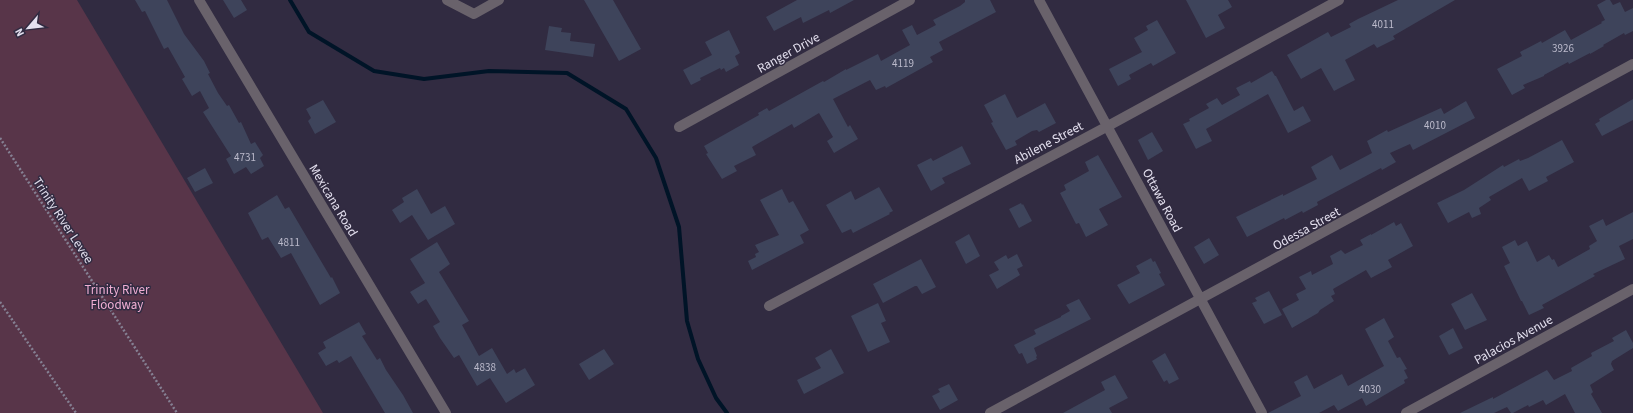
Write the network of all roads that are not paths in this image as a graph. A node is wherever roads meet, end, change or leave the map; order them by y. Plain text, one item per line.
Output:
1 (199, 0) edge
2 (447, 0) edge
3 (499, 0) edge
4 (910, 0) edge
5 (1039, 0) edge
6 (1339, 0) edge
7 (1633, 64) edge
8 (1108, 126) junction
9 (678, 127) dead end
10 (1633, 289) edge
11 (1201, 300) junction
12 (769, 306) dead end
13 (446, 413) edge
14 (990, 413) edge
15 (1262, 413) edge
16 (1406, 413) edge

1 - 13 street, Mexicana Road
2 - 3 street
4 - 9 street, Ranger Drive
5 - 8 street, Ottawa Road
6 - 8 street, Abilene Street
7 - 11 street, Odessa Street
8 - 11 street, Ottawa Road
8 - 12 street, Abilene Street
10 - 16 street, Palacios Avenue
11 - 14 street, Odessa Street
11 - 15 street, Ottawa Road

